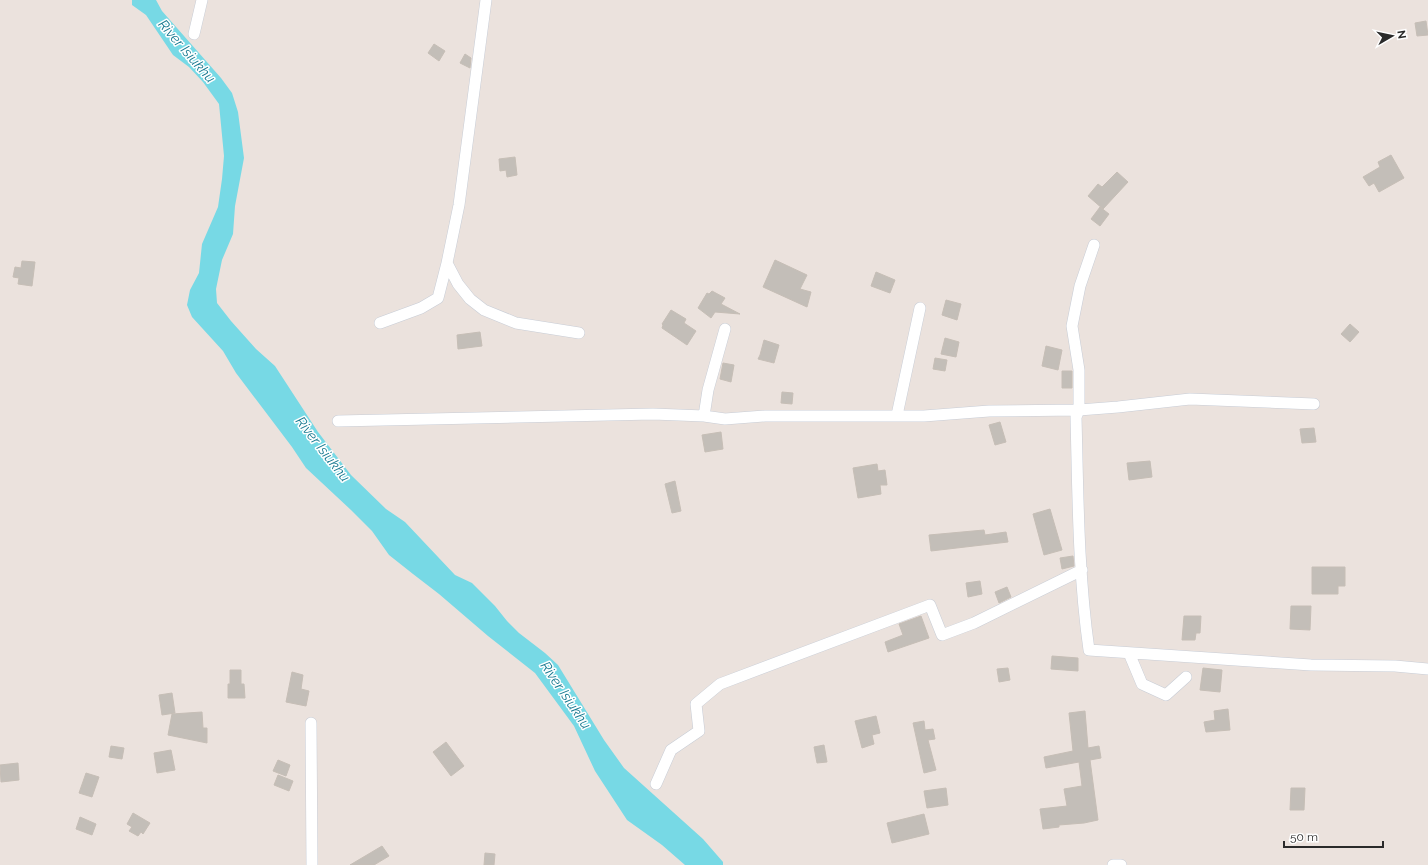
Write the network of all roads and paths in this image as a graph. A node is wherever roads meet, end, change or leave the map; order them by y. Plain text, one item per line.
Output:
1 (202, 0) edge
2 (486, 0) edge
3 (194, 34) dead end
4 (1094, 245) dead end
5 (447, 263) junction
6 (920, 308) dead end
7 (380, 323) dead end
8 (725, 329) dead end
9 (579, 333) dead end
10 (1314, 404) dead end
11 (1079, 410) junction
12 (704, 416) junction
13 (897, 416) junction
14 (338, 421) dead end
15 (1082, 570) junction
16 (1129, 653) junction
17 (1428, 669) edge
18 (1186, 677) dead end
19 (311, 723) dead end
20 (656, 784) dead end
21 (312, 865) edge
22 (1113, 865) edge
23 (1121, 865) edge

1 - 3 street
2 - 5 street
4 - 11 street
5 - 7 street
5 - 9 street
6 - 13 street
8 - 12 street
10 - 11 street
11 - 13 street
11 - 15 street
12 - 13 street
12 - 14 street
15 - 16 street
15 - 20 street
16 - 17 street
16 - 18 street
19 - 21 street
22 - 23 street

